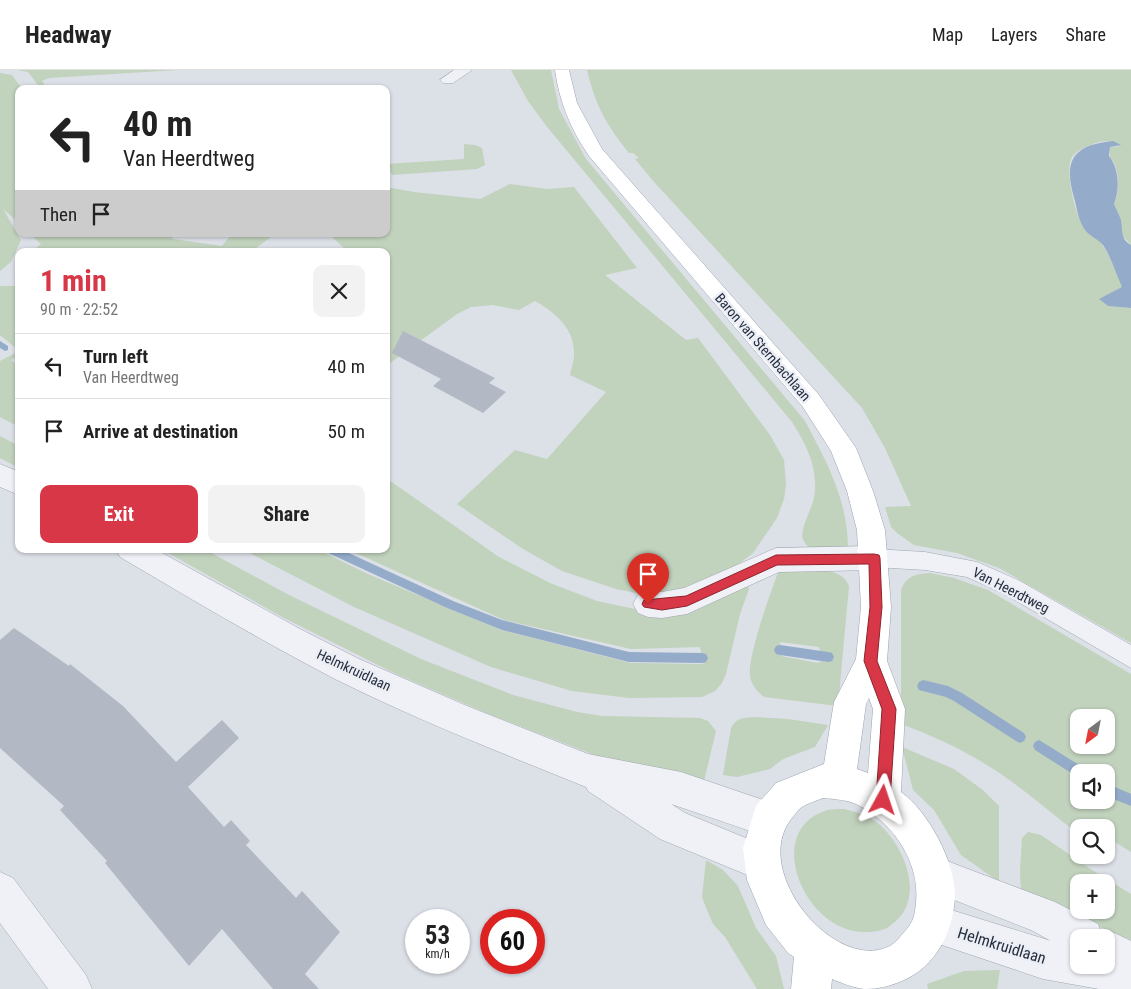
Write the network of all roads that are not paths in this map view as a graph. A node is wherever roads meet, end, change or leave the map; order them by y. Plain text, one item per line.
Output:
1 (465, 70) edge
2 (562, 70) edge
3 (448, 80) dead end
4 (0, 474) edge
5 (15, 483) edge
6 (137, 553) edge
7 (874, 558) junction
8 (648, 604) dead end
9 (1131, 657) edge
10 (870, 661) junction
11 (588, 771) junction
12 (838, 782) junction
13 (883, 800) junction
14 (768, 819) junction
15 (762, 863) junction
16 (934, 874) junction
17 (0, 891) edge
18 (932, 923) junction
19 (1070, 930) edge
20 (814, 951) junction
21 (1115, 955) edge
22 (1131, 963) edge
23 (1131, 975) edge
24 (880, 978) edge
25 (72, 989) edge
26 (811, 989) edge

1 - 3 street
2 - 7 main road, Baron van Sternbachlaan
4 - 5 street
6 - 11 street, Helmkruidlaan
7 - 8 street, Van Heerdtweg
7 - 9 lane, Van Heerdtweg
7 - 10 main road, Baron van Sternbachlaan
10 - 12 main road, Baron van Sternbachlaan
10 - 13 main road, Baron van Sternbachlaan
11 - 14 street, Helmkruidlaan
11 - 15 street, Helmkruidlaan
12 - 13 main road
12 - 14 main road
13 - 16 main road
14 - 15 main road
15 - 20 main road
16 - 18 main road
16 - 19 street
17 - 25 street
18 - 23 street, Helmkruidlaan
18 - 24 main road
20 - 24 main road
20 - 26 main road
21 - 22 street

